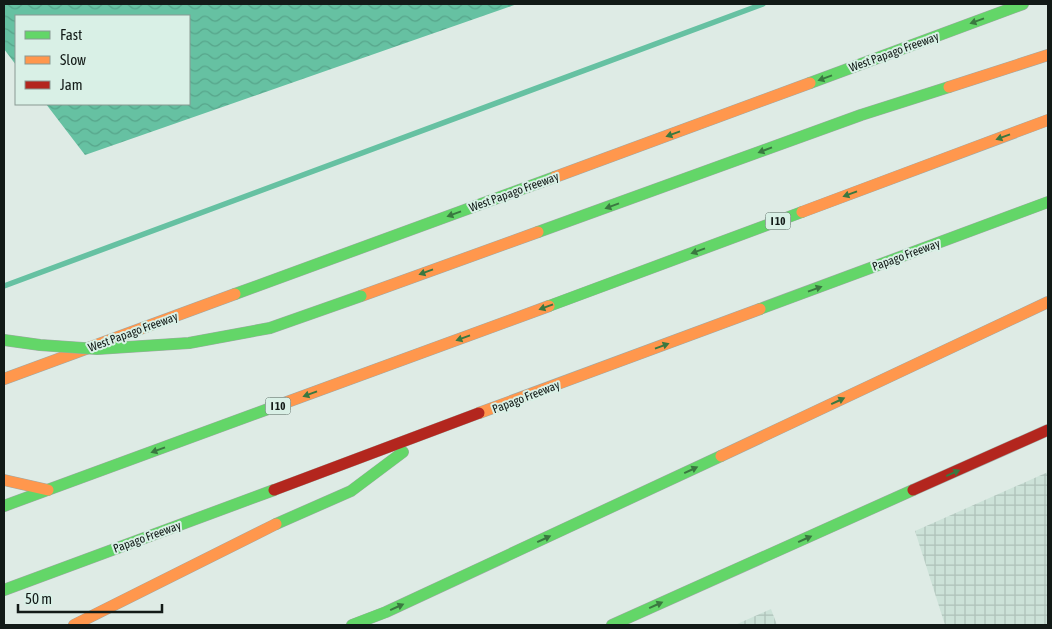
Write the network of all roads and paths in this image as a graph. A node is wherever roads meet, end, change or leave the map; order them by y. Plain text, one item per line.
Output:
1 (1023, 4) edge
2 (1048, 55) edge
3 (1048, 120) edge
4 (1048, 202) edge
5 (1048, 302) edge
6 (4, 340) edge
7 (4, 379) edge
8 (1048, 430) edge
9 (426, 434) junction
10 (4, 480) edge
11 (48, 490) junction
12 (4, 506) edge
13 (4, 590) edge
14 (74, 625) edge
15 (352, 625) edge
16 (612, 625) edge

1 -> 7 main road, West Papago Freeway
2 -> 6 main road, bridge
3 -> 11 main road, I 10
9 -> 4 main road, Papago Freeway
15 -> 5 main road
16 -> 8 main road
9 - 13 main road, Papago Freeway
9 - 14 main road
10 - 11 main road
11 - 12 main road, I 10

